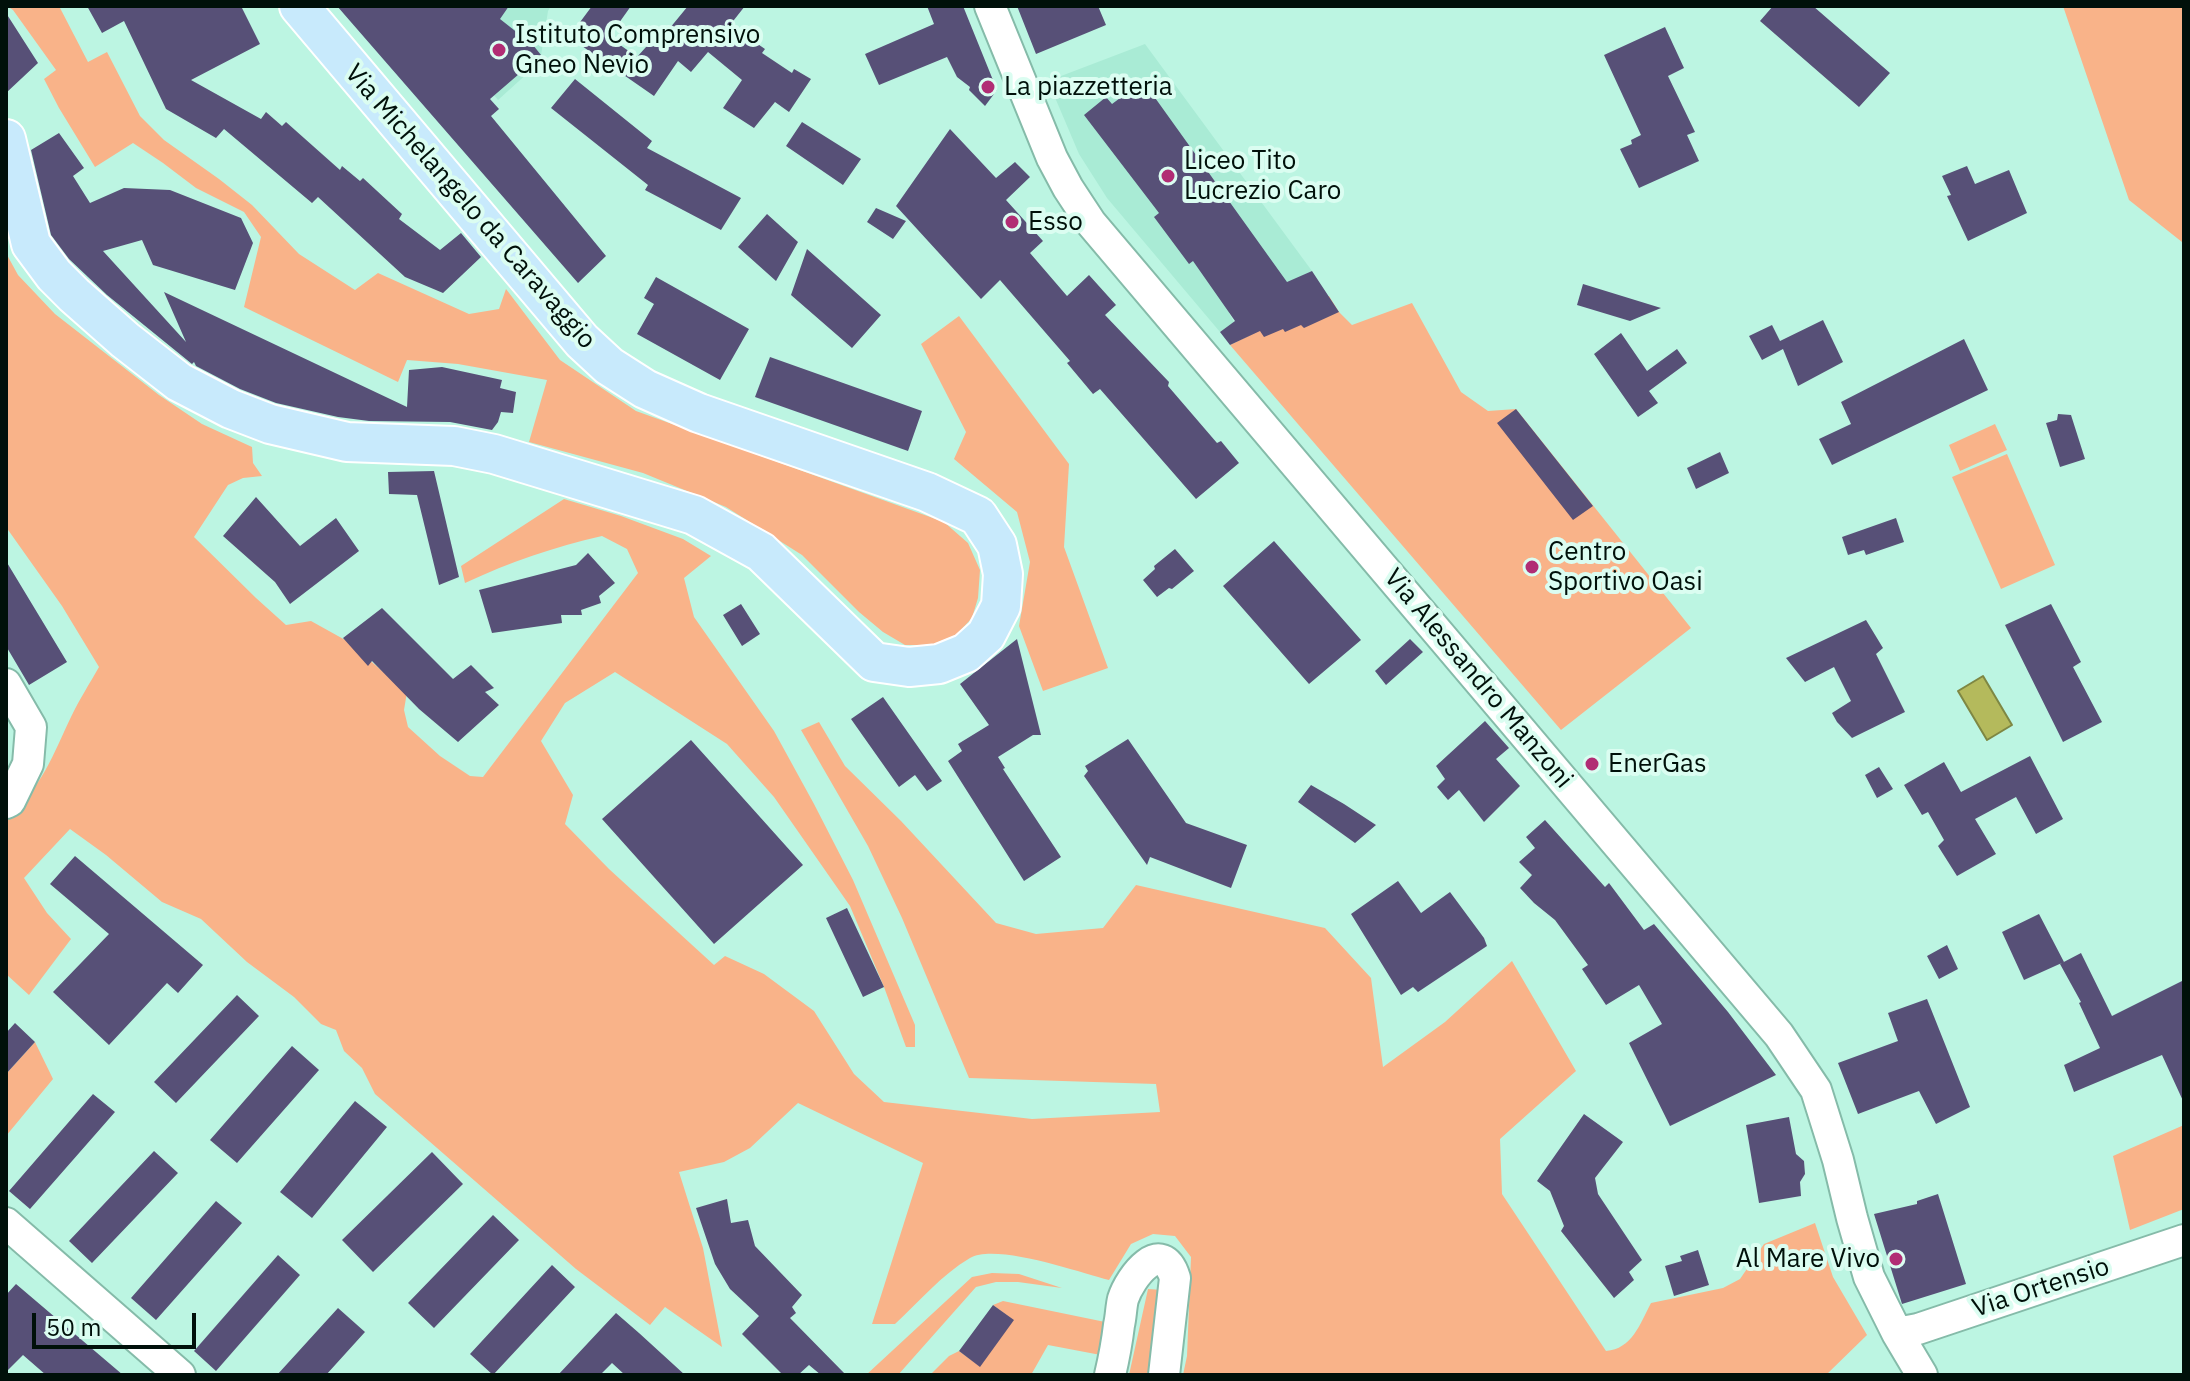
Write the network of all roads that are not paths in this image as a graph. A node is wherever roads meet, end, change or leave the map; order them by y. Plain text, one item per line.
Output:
1 (299, 6) edge
2 (990, 6) edge
3 (6, 139) edge
4 (6, 684) edge
5 (6, 803) edge
6 (6, 1223) edge
7 (2184, 1240) edge
8 (1897, 1333) junction
9 (180, 1375) edge
10 (1110, 1375) edge
11 (1164, 1375) edge
12 (1922, 1375) edge

1 - 3 main road, Via Michelangelo da Caravaggio
2 - 8 street, Via Alessandro Manzoni
4 - 5 street
6 - 9 street
7 - 8 street, Via Ortensio
8 - 12 street, Via Alessandro Manzoni
10 - 11 street

